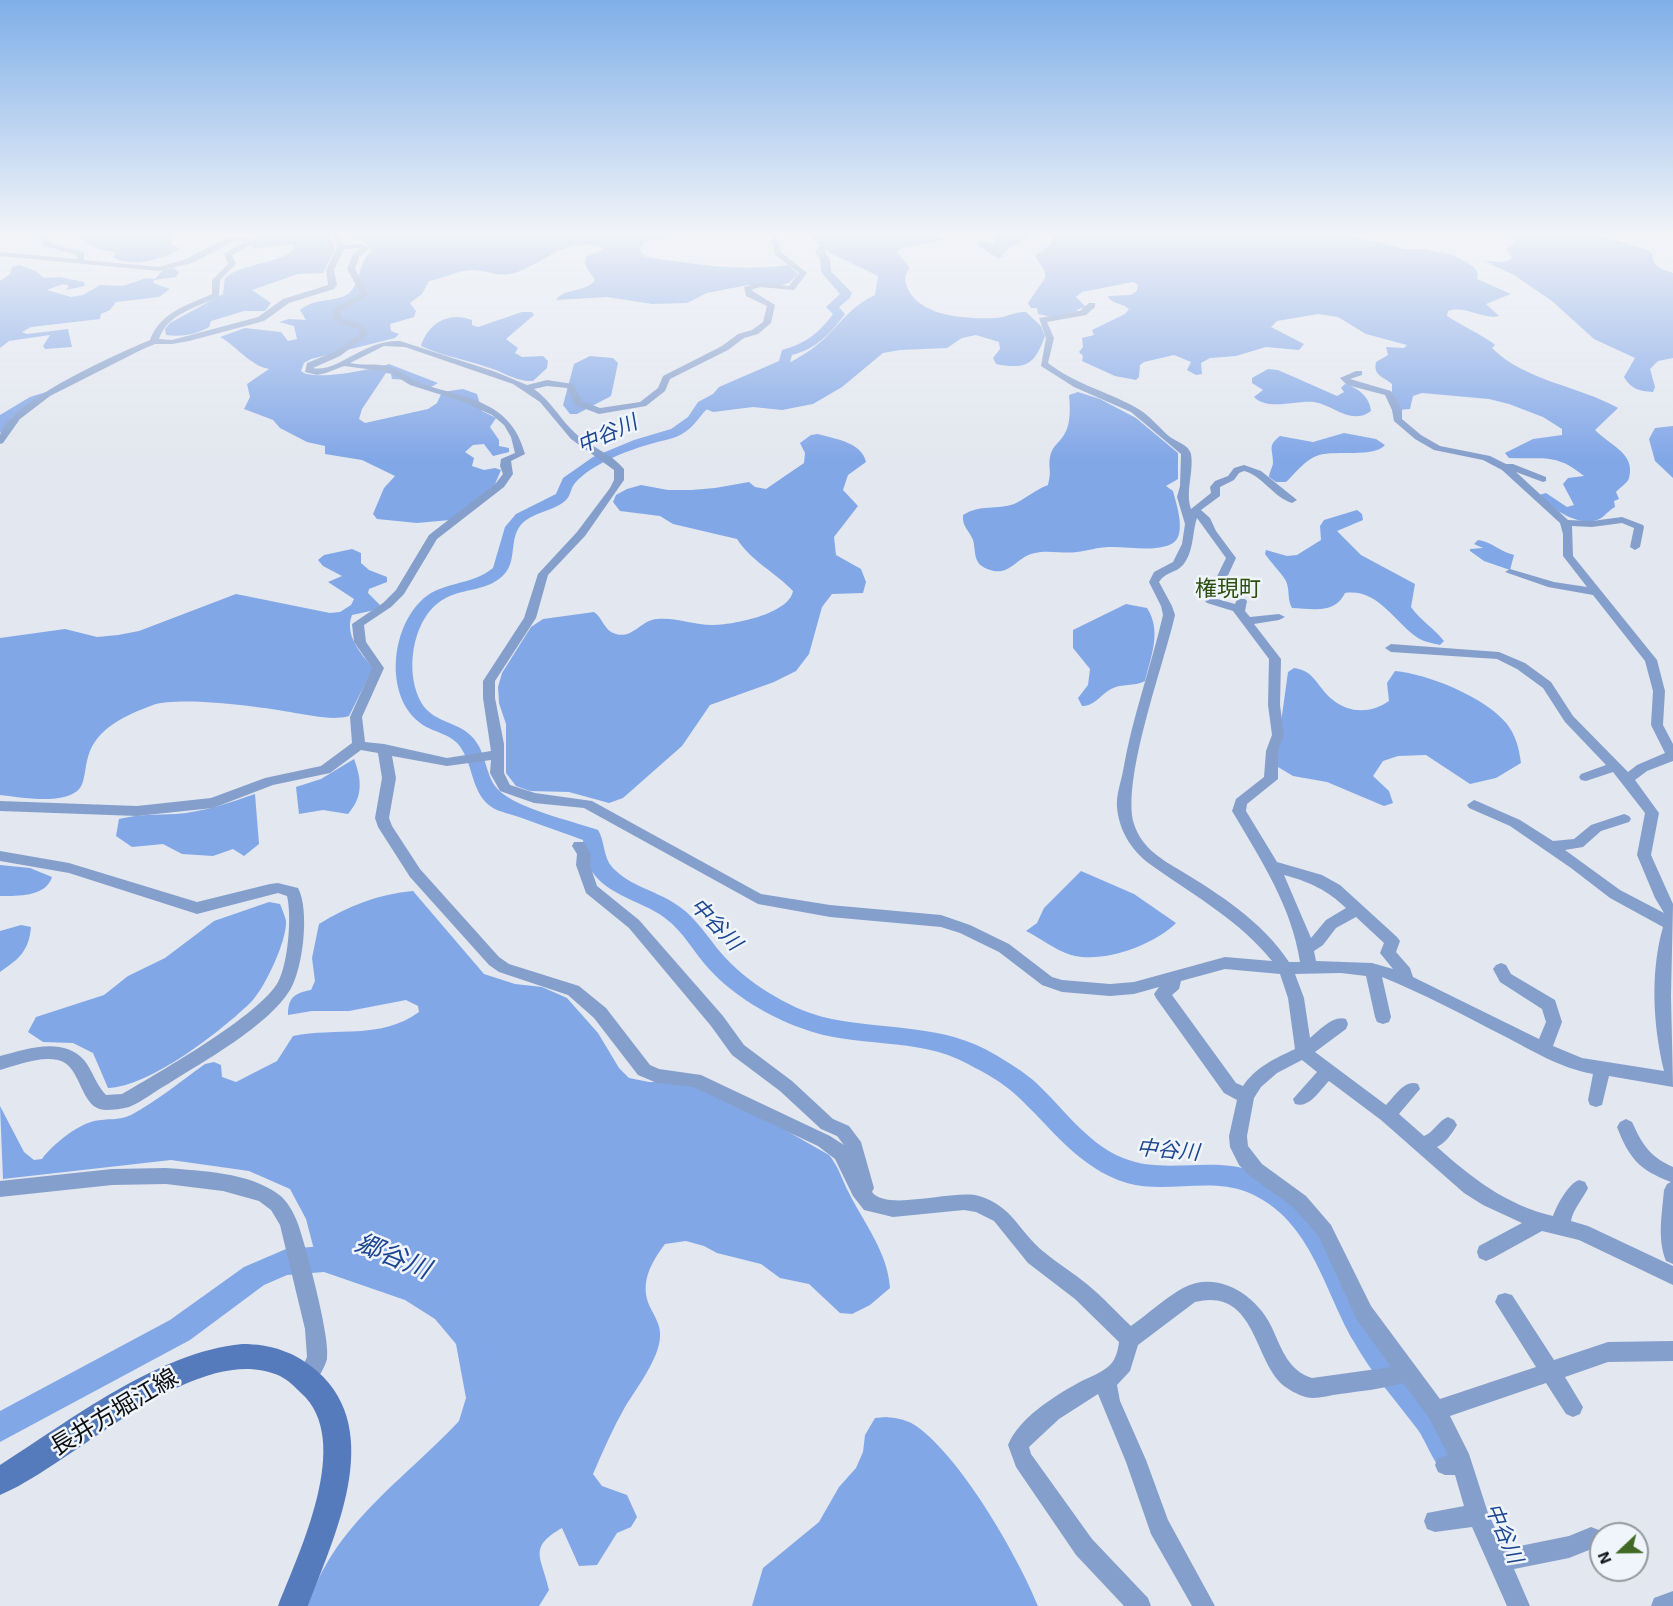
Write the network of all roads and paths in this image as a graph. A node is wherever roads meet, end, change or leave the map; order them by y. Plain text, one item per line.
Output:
1 (190, 309) edge
2 (275, 309) edge
3 (339, 309) edge
4 (770, 309) edge
5 (1087, 310) dead end
6 (154, 341) junction
7 (343, 363) junction
8 (1359, 373) dead end
9 (526, 388) junction
10 (0, 441) edge
11 (1500, 464) junction
12 (1543, 478) dead end
13 (1292, 500) dead end
14 (1195, 510) junction
15 (1568, 523) junction
16 (1190, 524) junction
17 (1635, 547) dead end
18 (1510, 572) dead end
19 (1594, 592) junction
20 (1279, 617) dead end
21 (1248, 621) junction
22 (1391, 648) dead end
23 (359, 745) junction
24 (384, 748) junction
25 (490, 755) junction
26 (1612, 767) junction
27 (1586, 777) dead end
28 (1627, 779) junction
29 (1474, 805) dead end
30 (0, 806) edge
31 (1624, 819) dead end
32 (579, 846) dead end
33 (1549, 847) junction
34 (0, 856) edge
35 (1273, 866) junction
36 (1357, 909) junction
37 (1672, 921) edge
38 (1306, 948) junction
39 (1285, 968) junction
40 (1309, 968) junction
41 (1372, 969) junction
42 (1501, 969) dead end
43 (1173, 977) junction
44 (1405, 979) junction
45 (1383, 1017) dead end
46 (1340, 1024) dead end
47 (1543, 1050) junction
48 (1303, 1052) junction
49 (0, 1063) edge
50 (1602, 1069) junction
51 (1328, 1071) junction
52 (1673, 1075) edge
53 (1673, 1080) edge
54 (1413, 1089) dead end
55 (1246, 1096) junction
56 (1301, 1099) dead end
57 (1596, 1100) dead end
58 (1387, 1115) junction
59 (1448, 1125) dead end
60 (1623, 1132) dead end
61 (1422, 1146) junction
62 (1673, 1175) edge
63 (1579, 1188) dead end
64 (0, 1189) edge
65 (1673, 1190) edge
66 (870, 1204) junction
67 (1541, 1222) junction
68 (1562, 1228) junction
69 (1486, 1252) dead end
70 (1673, 1255) edge
71 (1673, 1276) edge
72 (1505, 1302) dead end
73 (1130, 1339) junction
74 (1673, 1351) edge
75 (1398, 1374) junction
76 (1550, 1374) junction
77 (308, 1377) junction
78 (1107, 1382) junction
79 (1574, 1407) dead end
80 (1436, 1412) junction
81 (0, 1481) edge
82 (1478, 1515) junction
83 (1435, 1521) dead end
84 (1589, 1539) edge
85 (1499, 1562) junction
86 (1673, 1602) edge
87 (293, 1606) edge
88 (1140, 1606) edge
89 (1204, 1606) edge
90 (1519, 1606) edge
91 (1662, 1606) edge

1 - 6 street
2 - 6 street
3 - 7 street
4 - 9 street
5 - 16 street
6 - 10 street
7 - 9 street
7 - 23 street
8 - 11 street
9 - 25 street
11 - 12 street
11 - 15 street
13 - 14 street
14 - 16 street
14 - 21 street
15 - 17 street
15 - 19 street
16 - 39 street
18 - 19 street
19 - 28 street
20 - 21 street
21 - 35 street
22 - 26 street
23 - 24 street
23 - 30 street
24 - 25 street
24 - 66 street
25 - 43 street
26 - 27 street
26 - 28 street
28 - 37 street
29 - 33 street
31 - 33 street
32 - 66 street
33 - 37 street
34 - 49 street
35 - 36 street
35 - 38 street
36 - 38 street
36 - 44 street
37 - 52 street
38 - 40 street
39 - 40 street
39 - 43 street
39 - 48 street
40 - 41 street
41 - 44 street
41 - 45 street
42 - 47 street
43 - 55 street
44 - 47 street
46 - 48 street
47 - 50 street
48 - 51 street
48 - 55 street
50 - 53 street
50 - 57 street
51 - 56 street
51 - 58 street
54 - 58 street
55 - 75 street
58 - 61 street
59 - 61 street
60 - 62 street
61 - 67 street
63 - 68 street
64 - 77 street
65 - 70 street
66 - 73 street
67 - 68 street
67 - 69 street
68 - 71 street
72 - 76 street
73 - 75 street
73 - 78 street
74 - 76 street
75 - 80 street
76 - 79 street
76 - 80 street
77 - 81 main road, 長井方堀江線
77 - 87 main road, 長井方堀江線
78 - 88 street
78 - 89 street
80 - 82 street
82 - 83 street
82 - 85 street
84 - 85 street
85 - 90 street
86 - 91 street

